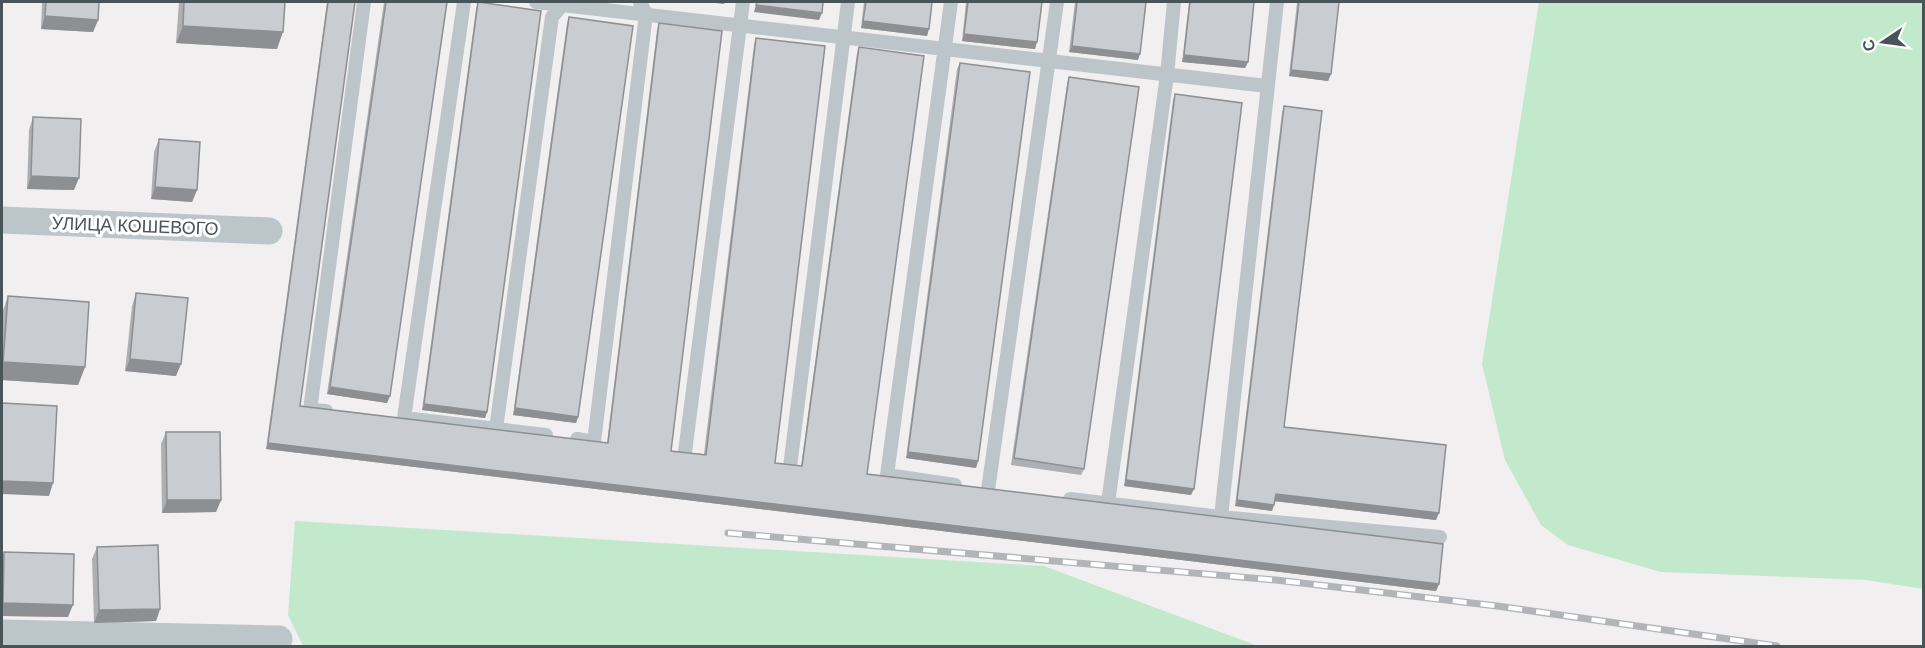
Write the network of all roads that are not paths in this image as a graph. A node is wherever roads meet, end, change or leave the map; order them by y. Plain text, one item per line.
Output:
1 (364, 2) edge
2 (464, 2) edge
3 (536, 2) edge
4 (743, 2) edge
5 (848, 2) edge
6 (951, 2) edge
7 (1057, 2) edge
8 (1174, 2) edge
9 (1277, 2) edge
10 (565, 3) edge
11 (643, 8) edge
12 (740, 25) junction
13 (844, 37) junction
14 (946, 49) junction
15 (1050, 61) junction
16 (1167, 75) junction
17 (1267, 86) junction
18 (2, 220) edge
19 (269, 231) dead end
20 (345, 413) edge
21 (496, 429) junction
22 (686, 452) edge
23 (790, 468) edge
24 (1053, 497) edge
25 (1108, 503) junction
26 (1221, 517) junction
27 (1440, 537) dead end
28 (2, 633) edge
29 (279, 639) dead end

1 - 20 lane
2 - 21 lane
3 - 10 lane
4 - 12 lane
5 - 13 lane
6 - 14 lane
7 - 15 lane
8 - 16 lane
9 - 17 lane
10 - 11 lane
10 - 21 lane
11 - 12 lane
11 - 21 lane
12 - 13 lane
12 - 22 lane
13 - 14 lane
13 - 23 lane
14 - 15 lane
14 - 15 lane
15 - 16 lane
16 - 17 lane
16 - 25 lane
17 - 26 lane
18 - 19 street, УЛИЦА КОШЕВОГО
24 - 25 lane
25 - 26 lane
26 - 27 lane
28 - 29 street

